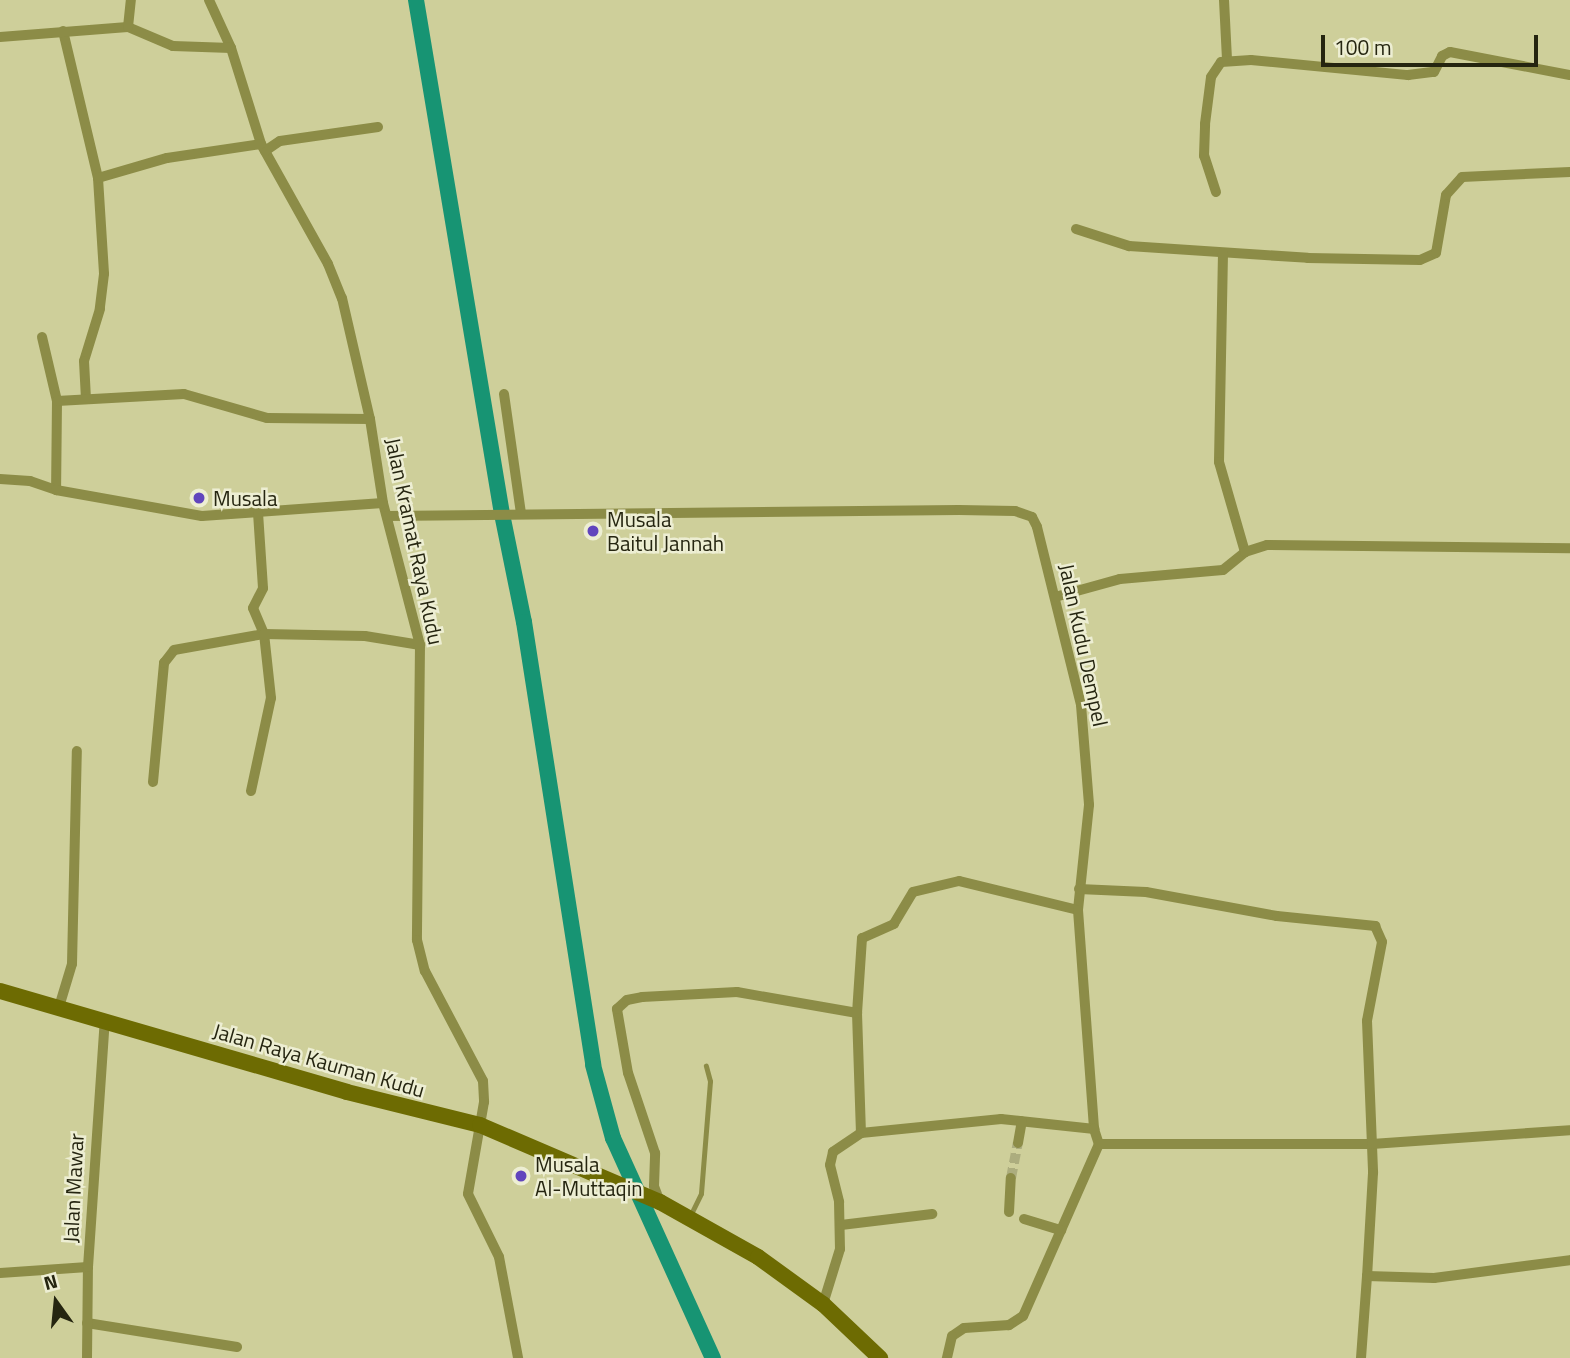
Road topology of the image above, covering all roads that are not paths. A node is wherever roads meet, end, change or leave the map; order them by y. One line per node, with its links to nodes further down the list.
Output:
1 (131, 0): 4 (street)
2 (209, 0): 7 (street, Jalan Kramat Raya Kudu)
3 (1224, 0): 8 (street)
4 (128, 27): 5 (street); 7 (street)
5 (63, 31): 6 (street); 13 (street)
6 (0, 37)
7 (231, 48): 11 (street, Jalan Kramat Raya Kudu)
8 (1227, 60): 9 (street); 14 (street)
9 (1570, 75)
10 (378, 127): 11 (street)
11 (263, 147): 13 (street); 21 (street, Jalan Kramat Raya Kudu)
12 (1570, 172): 16 (street)
13 (98, 178): 19 (street)
14 (1216, 192)
15 (1076, 229): 16 (street)
16 (1223, 254): 29 (street)
17 (43, 337): 20 (street)
18 (504, 394): 26 (street)
19 (86, 399): 20 (street); 21 (street)
20 (57, 401): 23 (street)
21 (370, 419): 24 (street, Jalan Kramat Raya Kudu)
22 (0, 479): 23 (street)
23 (57, 490): 25 (street)
24 (383, 503): 25 (street); 27 (street, Jalan Kramat Raya Kudu)
25 (258, 513): 31 (street)
26 (516, 514): 27 (street); 30 (street, Jalan Kudu Dempel)
27 (387, 516): 32 (street, Jalan Kramat Raya Kudu)
28 (1570, 548): 29 (street)
29 (1245, 552): 30 (street)
30 (1055, 597): 36 (street, Jalan Kudu Dempel)
31 (264, 634): 32 (street); 34 (street); 35 (street)
32 (420, 645): 44 (street, Jalan Kramat Raya Kudu)
33 (77, 751): 39 (street)
34 (153, 782)
35 (251, 792)
36 (1079, 889): 37 (street, Jalan Kudu Dempel); 50 (street)
37 (1078, 910): 40 (street); 45 (street, Jalan Kudu Dempel)
38 (0, 991): 39 (street, Jalan Raya Kauman Kudu)
39 (59, 1007): 41 (street, Jalan Raya Kauman Kudu)
40 (857, 1013): 47 (street); 52 (street)
41 (105, 1020): 44 (street, Jalan Raya Kauman Kudu); 60 (street, Jalan Mawar)
42 (706, 1066): 55 (lane)
43 (1022, 1121): 45 (street); 47 (street); 48 (street)
44 (480, 1125): 52 (street, Jalan Raya Kauman Kudu); 67 (street, Jalan Kramat Raya Kudu)
45 (1094, 1129): 49 (street, Jalan Kudu Dempel)
46 (1570, 1130): 50 (street)
47 (861, 1133): 57 (street)
48 (1018, 1143)
49 (1099, 1143): 50 (street); 58 (street)
50 (1372, 1144): 62 (street)
51 (1011, 1178): 53 (street)
52 (660, 1202): 55 (street)
53 (1009, 1212)
54 (932, 1214): 57 (street)
55 (687, 1218): 63 (street)
56 (1024, 1219): 58 (street)
57 (841, 1225): 63 (street)
58 (1061, 1230): 69 (street)
59 (1570, 1260): 62 (street)
60 (88, 1267): 61 (street); 64 (street, Jalan Mawar)
61 (0, 1273)
62 (1367, 1276): 70 (street)
63 (823, 1304): 68 (street)
64 (87, 1323): 65 (street); 66 (street, Jalan Mawar)
65 (237, 1347)
66 (87, 1358)
67 (518, 1358)
68 (880, 1358)
69 (947, 1358)
70 (1361, 1358)

